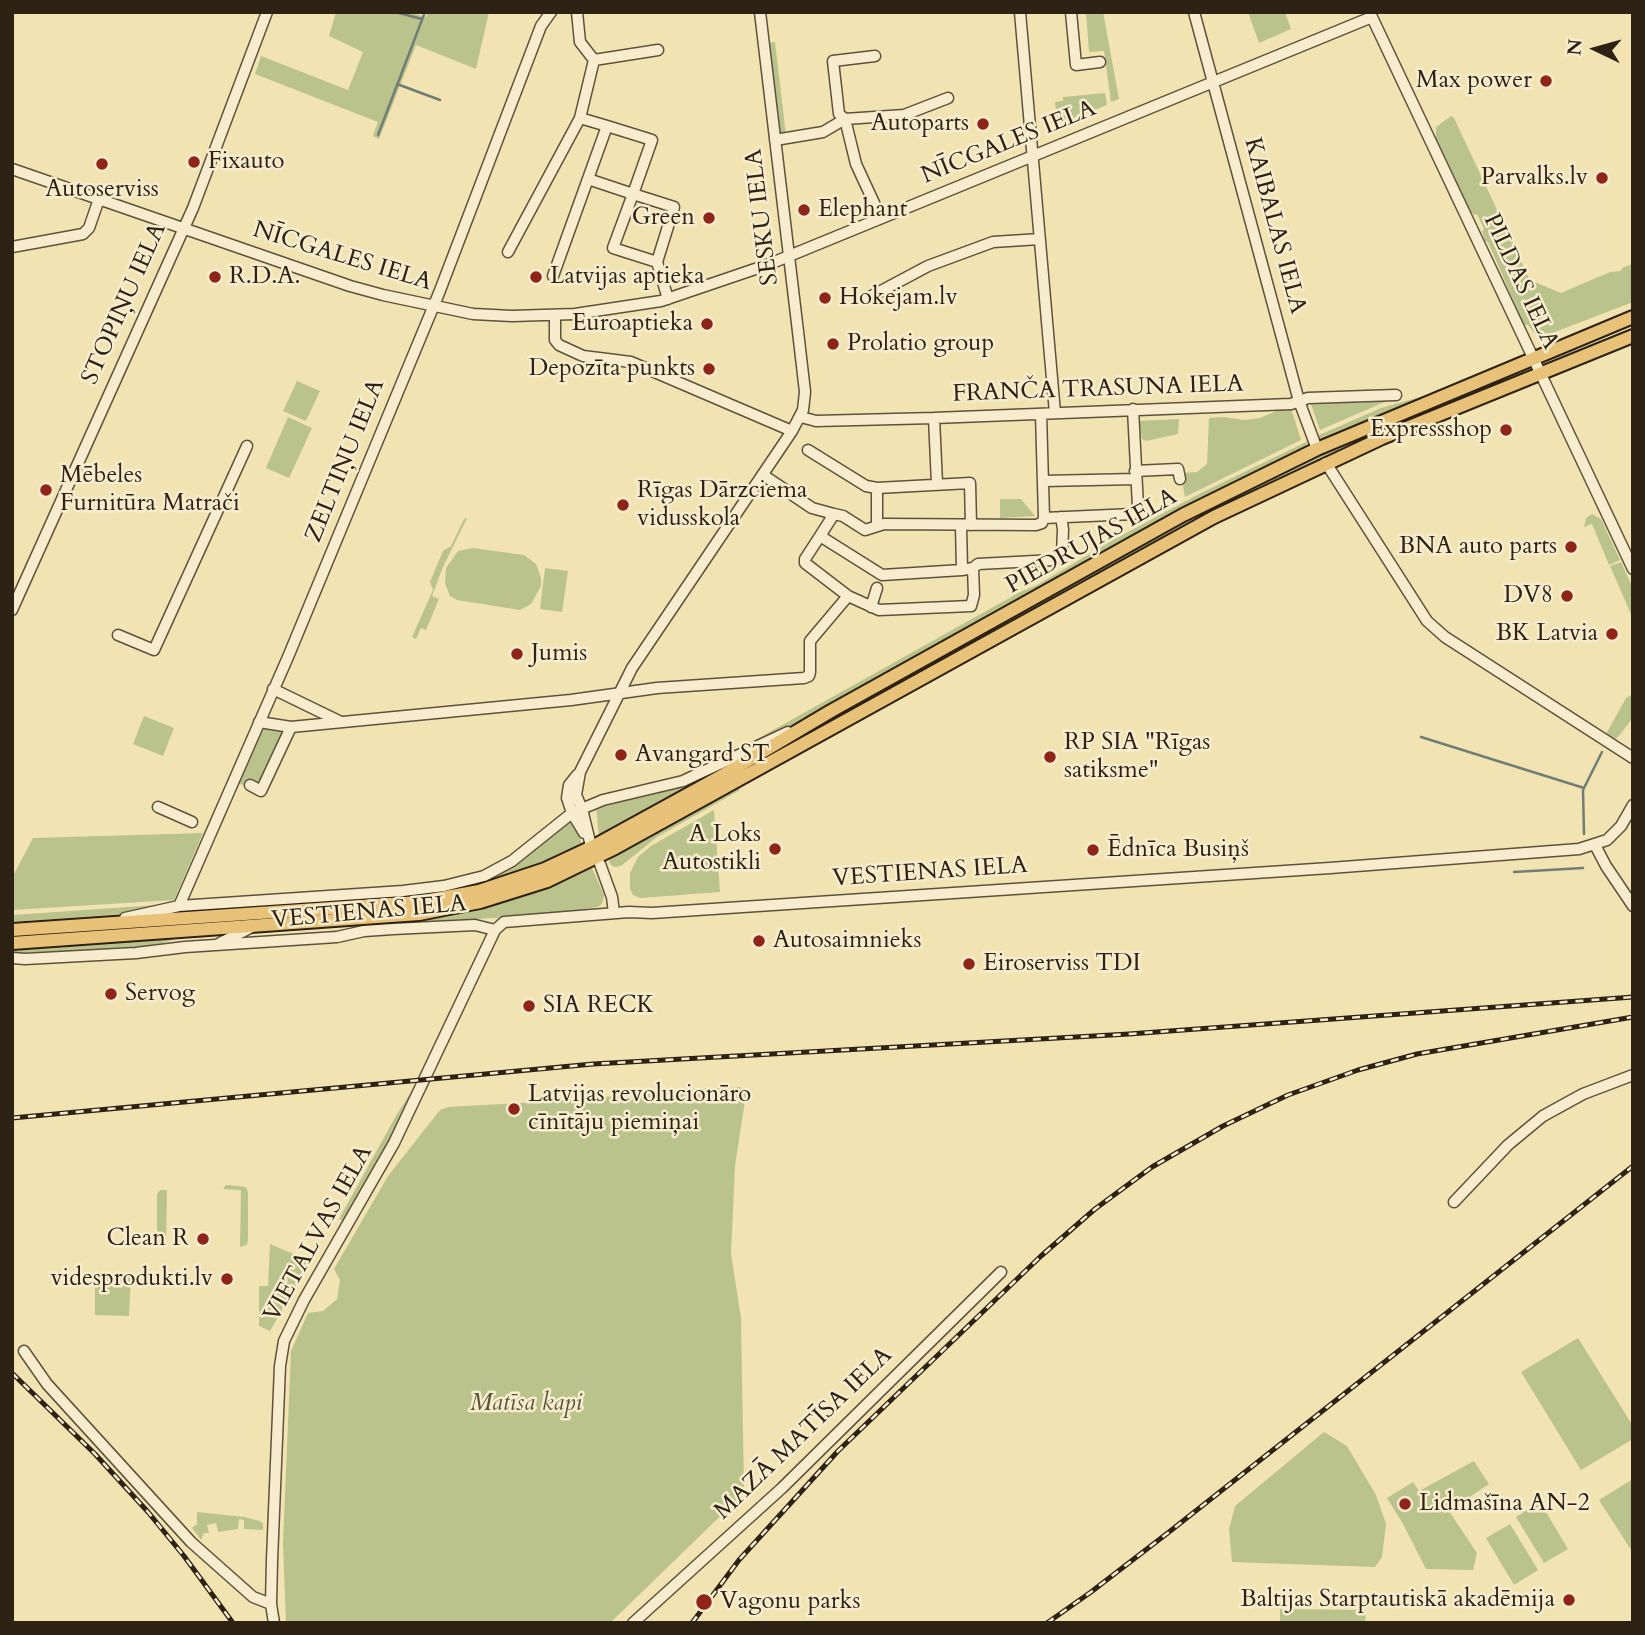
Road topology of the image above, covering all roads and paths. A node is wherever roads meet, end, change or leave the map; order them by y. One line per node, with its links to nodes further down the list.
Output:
1 (267, 12): 25 (street, STOPIŅU IELA)
2 (551, 12): 34 (street, ZELTIŅU IELA)
3 (577, 12): 11 (street)
4 (760, 12): 18 (street, SESKU IELA)
5 (1020, 12): 19 (street)
6 (1071, 12): 12 (street)
7 (1194, 12): 13 (street, KAIBALAS IELA)
8 (1371, 14): 13 (street, NĪCGALES IELA); 38 (street, PILDAS IELA)
9 (658, 50): 11 (street)
10 (875, 56): 16 (street)
11 (594, 60): 15 (street)
12 (1100, 62)
13 (1212, 82): 19 (street, NĪCGALES IELA); 41 (street, KAIBALAS IELA)
14 (948, 98): 16 (street)
15 (580, 118): 17 (street); 28 (street)
16 (845, 119): 18 (street); 24 (street)
17 (607, 126): 21 (street); 22 (street)
18 (775, 140): 29 (street, SESKU IELA)
19 (1031, 155): 24 (street, NĪCGALES IELA); 26 (street)
20 (12, 169): 23 (street, NĪCGALES IELA)
21 (588, 179): 22 (street); 31 (street)
22 (633, 194): 30 (street); 30 (street)
23 (99, 199): 25 (street, NĪCGALES IELA); 27 (street)
24 (881, 218): 29 (street, NĪCGALES IELA)
25 (182, 228): 34 (street, NĪCGALES IELA); 69 (street, STOPIŅU IELA)
26 (1040, 239): 33 (street); 43 (street)
27 (12, 247)
28 (508, 252)
29 (789, 256): 32 (street, NĪCGALES IELA); 45 (street, SESKU IELA)
30 (657, 262): 32 (street)
31 (553, 276)
32 (668, 299): 35 (street, NĪCGALES IELA)
33 (866, 299)
34 (433, 307): 35 (street, NĪCGALES IELA); 71 (street, ZELTIŅU IELA)
35 (555, 316): 47 (street)
36 (1633, 317): 38 (main road, PIEDRUJAS IELA)
37 (1633, 336): 39 (main road, PIEDRUJAS IELA)
38 (1533, 357): 39 (street, PILDAS IELA); 49 (main road, PIEDRUJAS IELA)
39 (1541, 373): 51 (main road, PIEDRUJAS IELA); 65 (street, PILDAS IELA)
40 (1396, 395): 41 (street, FRANČA TRASUNA IELA)
41 (1299, 401): 42 (street, FRANČA TRASUNA IELA); 49 (street, KAIBALAS IELA)
42 (1133, 409): 43 (street, FRANČA TRASUNA IELA); 53 (street)
43 (1055, 413): 44 (street, FRANČA TRASUNA IELA)
44 (1041, 414): 46 (street, FRANČA TRASUNA IELA); 55 (street)
45 (801, 417): 46 (street, FRANČA TRASUNA IELA); 47 (street)
46 (934, 418): 56 (street)
47 (792, 431): 52 (street)
48 (247, 446): 70 (street)
49 (1317, 449): 75 (main road, PIEDRUJAS IELA)
50 (808, 450): 57 (street)
51 (1326, 463): 77 (street); 84 (main road, PIEDRUJAS IELA)
52 (763, 475): 58 (street); 72 (street)
53 (1135, 475): 54 (street); 55 (street); 59 (street)
54 (1180, 478)
55 (1044, 481): 60 (street)
56 (937, 484): 57 (street); 62 (street)
57 (877, 488): 61 (street)
58 (834, 514): 61 (street); 63 (street)
59 (1061, 517): 60 (street); 64 (street)
60 (1044, 518): 62 (street)
61 (877, 524): 62 (street)
62 (966, 525): 64 (street)
63 (820, 536): 66 (street); 67 (street)
64 (968, 569): 66 (street); 68 (street)
65 (1633, 569)
66 (879, 582): 68 (street)
67 (848, 596): 68 (street); 72 (street)
68 (871, 607)
69 (12, 610)
70 (118, 635)
71 (273, 690): 73 (street); 74 (street, ZELTIŅU IELA)
72 (620, 694): 73 (street); 81 (street)
73 (340, 721): 76 (street)
74 (259, 722): 76 (street); 85 (street, ZELTIŅU IELA)
75 (808, 725): 81 (street); 84 (main road, PIEDRUJAS IELA)
76 (292, 727): 78 (street)
77 (1633, 758)
78 (250, 785)
79 (1633, 805): 83 (street)
80 (158, 807): 82 (street)
81 (577, 811): 85 (street)
82 (192, 822)
83 (1595, 845): 86 (street); 87 (street, VESTIENAS IELA)
84 (596, 856): 87 (street); 88 (main road, VESTIENAS IELA); 89 (main road, VESTIENAS IELA)
85 (179, 906): 88 (street)
86 (1633, 906)
87 (614, 913): 91 (street, VESTIENAS IELA)
88 (94, 926): 90 (main road, VESTIENAS IELA)
89 (256, 926): 92 (main road, VESTIENAS IELA); 93 (street, VESTIENAS IELA)
90 (12, 930)
91 (495, 930): 93 (street, VESTIENAS IELA); 99 (street, VIETALVAS IELA)
92 (12, 943)
93 (216, 945): 94 (street, VESTIENAS IELA)
94 (12, 959)
95 (1633, 1075): 96 (street)
96 (1454, 1202)
97 (1001, 1272): 101 (street, MAZĀ MATĪSA IELA)
98 (24, 1351): 99 (street)
99 (271, 1604): 100 (street, VIETALVAS IELA)
100 (274, 1623)
101 (633, 1623)

